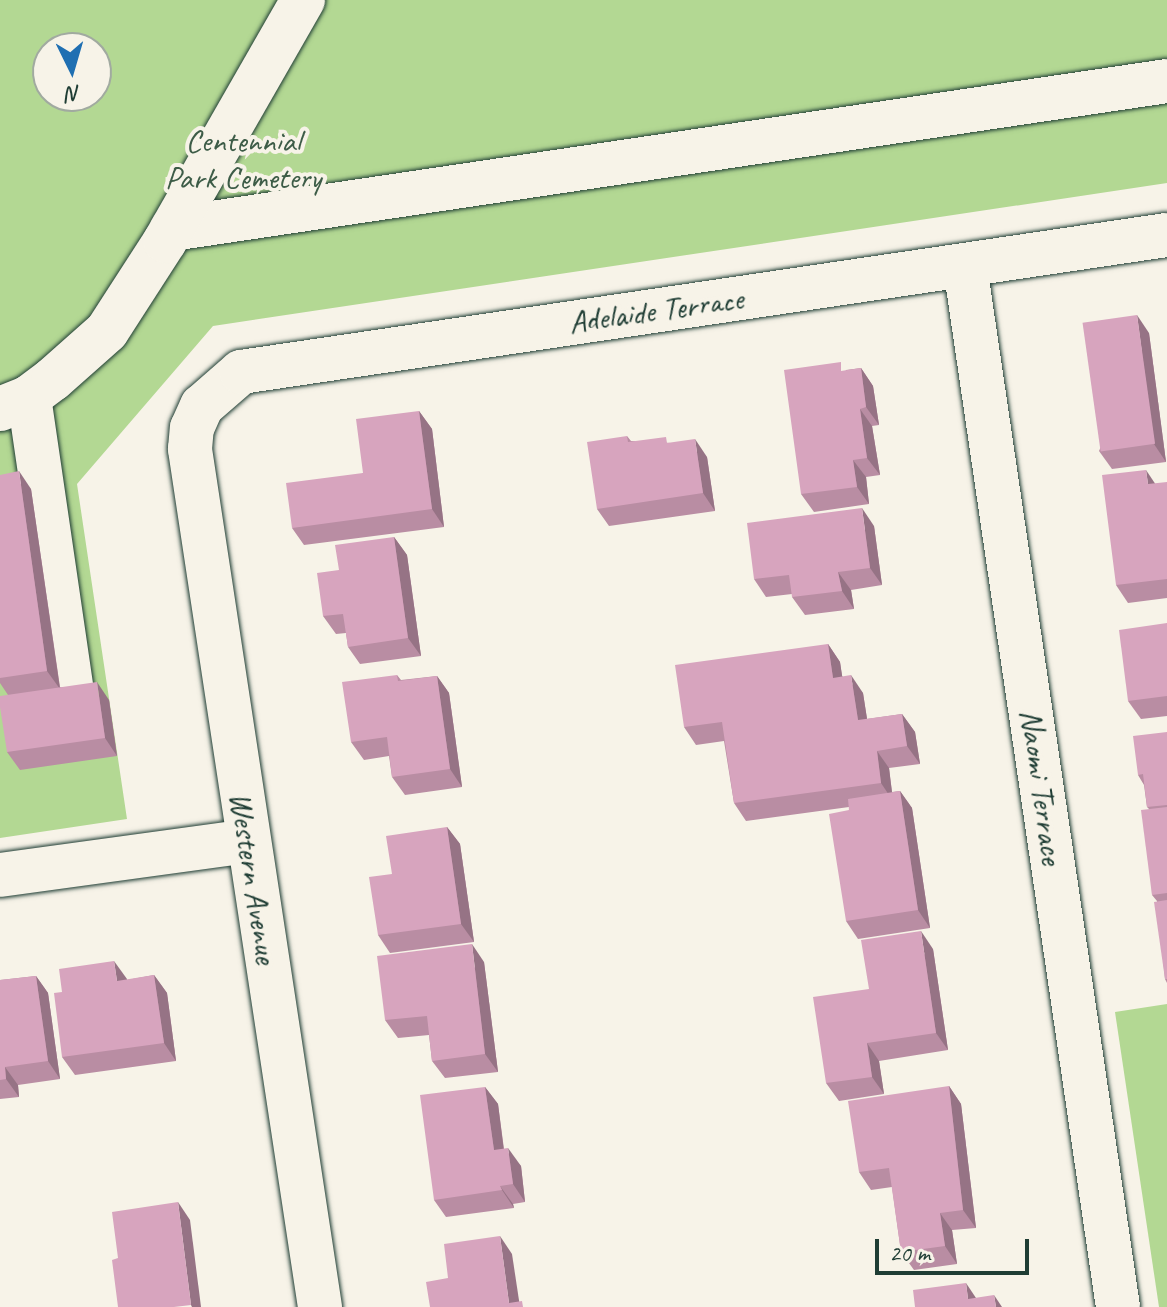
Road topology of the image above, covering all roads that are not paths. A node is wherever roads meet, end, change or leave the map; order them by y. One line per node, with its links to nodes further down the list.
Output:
1 (303, 0): 3 (street)
2 (1167, 81): 3 (street)
3 (172, 229): 6 (street)
4 (1167, 235): 5 (street, Adelaide Terrace)
5 (965, 266): 7 (street, Adelaide Terrace); 12 (street, Naomi Terrace)
6 (14, 403): 8 (street)
7 (190, 449): 9 (street, Western Avenue)
8 (72, 690)
9 (247, 841): 10 (street); 11 (street, Western Avenue)
10 (0, 875)
11 (320, 1307)
12 (1118, 1307)

